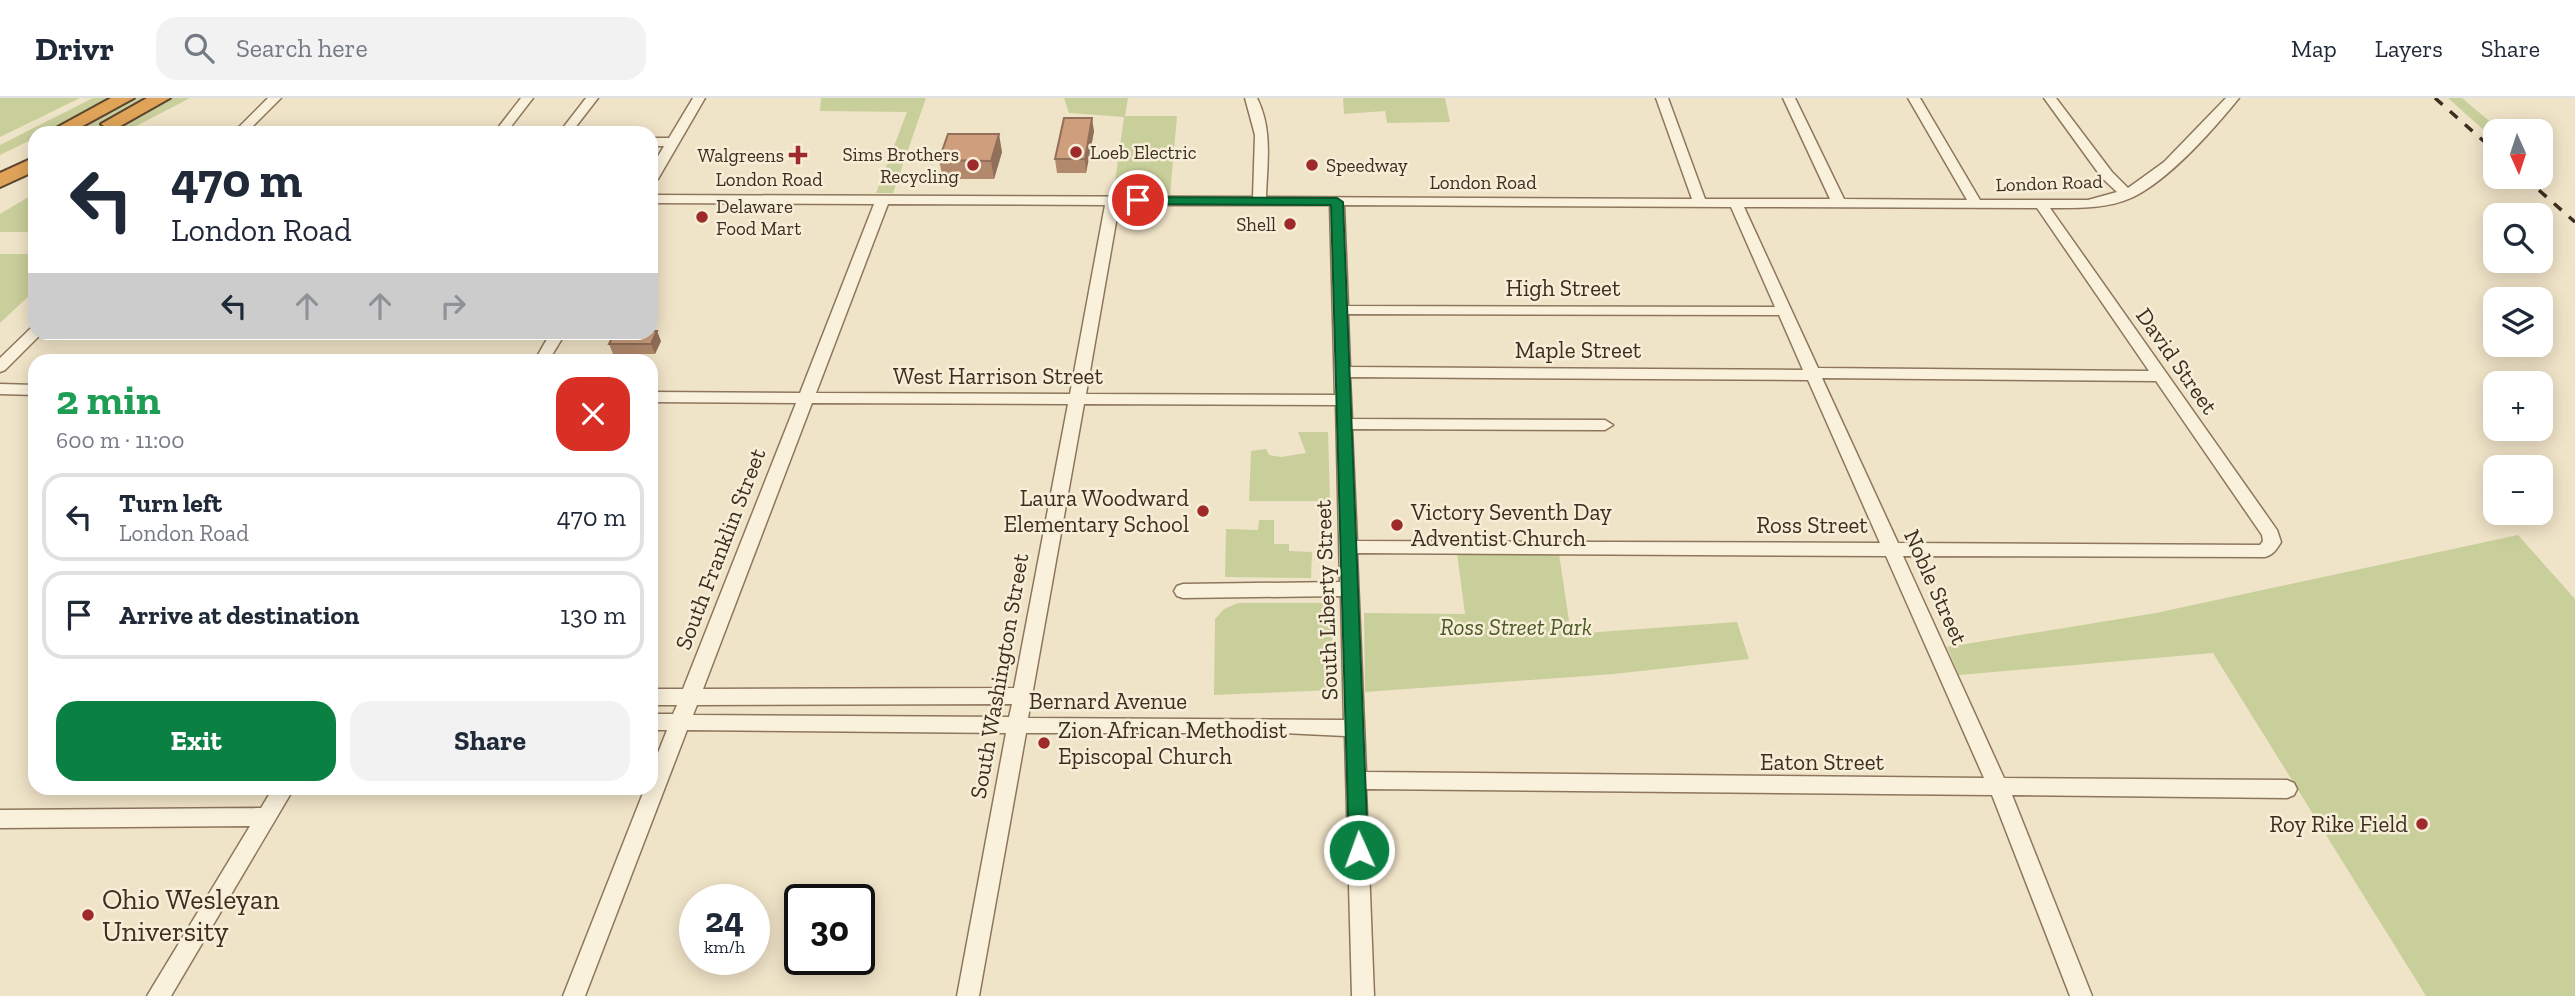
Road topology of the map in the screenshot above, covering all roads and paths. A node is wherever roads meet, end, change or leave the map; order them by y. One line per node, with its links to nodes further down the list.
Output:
1 (125, 98): 13 (highway)
2 (161, 98): 14 (highway)
3 (275, 98): 15 (street)
4 (527, 98): 16 (street)
5 (592, 98): 17 (street)
6 (699, 98): 19 (street)
7 (1251, 98): 29 (street)
8 (1662, 98): 31 (street)
9 (1789, 98): 33 (street)
10 (1914, 98): 34 (street)
11 (2050, 98): 25 (street)
12 (2233, 98): 25 (street, London Road)
13 (69, 126)
14 (107, 126)
15 (246, 126)
16 (505, 126)
17 (570, 126)
18 (658, 142): 19 (street)
19 (673, 142): 23 (street)
20 (28, 147): 21 (highway)
21 (0, 161)
22 (28, 167): 24 (highway)
23 (658, 167)
24 (0, 181)
25 (2128, 195): 35 (street, London Road)
26 (658, 199): 27 (street, London Road)
27 (883, 199): 28 (street, London Road); 46 (street, South Franklin Street)
28 (1113, 200): 29 (street, London Road); 47 (street, South Washington Street)
29 (1259, 201): 30 (street, London Road)
30 (1337, 202): 31 (street, London Road); 36 (street, South Liberty Street)
31 (1700, 202): 32 (street, London Road)
32 (1736, 203): 33 (street, London Road); 37 (street, Noble Street)
33 (1839, 203): 34 (street, London Road)
34 (1976, 204): 35 (street, London Road)
35 (2041, 204): 42 (street, David Street)
36 (1342, 310): 37 (street, High Street); 40 (street, South Liberty Street)
37 (1784, 312): 41 (street, Noble Street)
38 (28, 339): 39 (street)
39 (0, 367)
40 (1344, 372): 41 (street, Maple Street); 48 (street, South Liberty Street)
41 (1812, 374): 42 (street, Maple Street); 53 (street, Noble Street)
42 (2160, 376): 51 (street, David Street)
43 (0, 390): 44 (street)
44 (28, 390)
45 (658, 397): 46 (street, West Harrison Street)
46 (805, 397): 47 (street, West Harrison Street); 56 (street, South Franklin Street)
47 (1075, 399): 48 (street, West Harrison Street); 57 (street, South Washington Street)
48 (1345, 400): 49 (street, South Liberty Street)
49 (1346, 424): 50 (street); 52 (street, South Liberty Street)
50 (1605, 425)
51 (2271, 545): 53 (street, Ross Street)
52 (1349, 547): 53 (street, Ross Street); 54 (street, South Liberty Street)
53 (1893, 551): 65 (street, Noble Street)
54 (1351, 590): 55 (street); 62 (street, South Liberty Street)
55 (1183, 591)
56 (690, 696): 57 (street, Bernard Avenue); 58 (street, Bernard Avenue); 60 (street, South Franklin Street)
57 (1021, 696): 61 (street, South Washington Street)
58 (658, 697)
59 (658, 722): 60 (street, Bernard Avenue)
60 (679, 723): 61 (street, Bernard Avenue); 63 (street, South Franklin Street)
61 (1016, 726): 62 (street, Bernard Avenue); 73 (street, South Washington Street)
62 (1355, 728): 64 (street, South Liberty Street)
63 (658, 778)
64 (1357, 780): 65 (street, Eaton Street); 74 (street, South Liberty Street)
65 (1998, 787): 66 (street, Eaton Street); 75 (street, Noble Street)
66 (2287, 789)
67 (280, 795): 69 (street)
68 (651, 795): 72 (street, South Franklin Street)
69 (266, 817): 70 (street); 71 (street)
70 (0, 819)
71 (158, 996)
72 (574, 996)
73 (968, 996)
74 (1363, 996)
75 (2081, 996)

